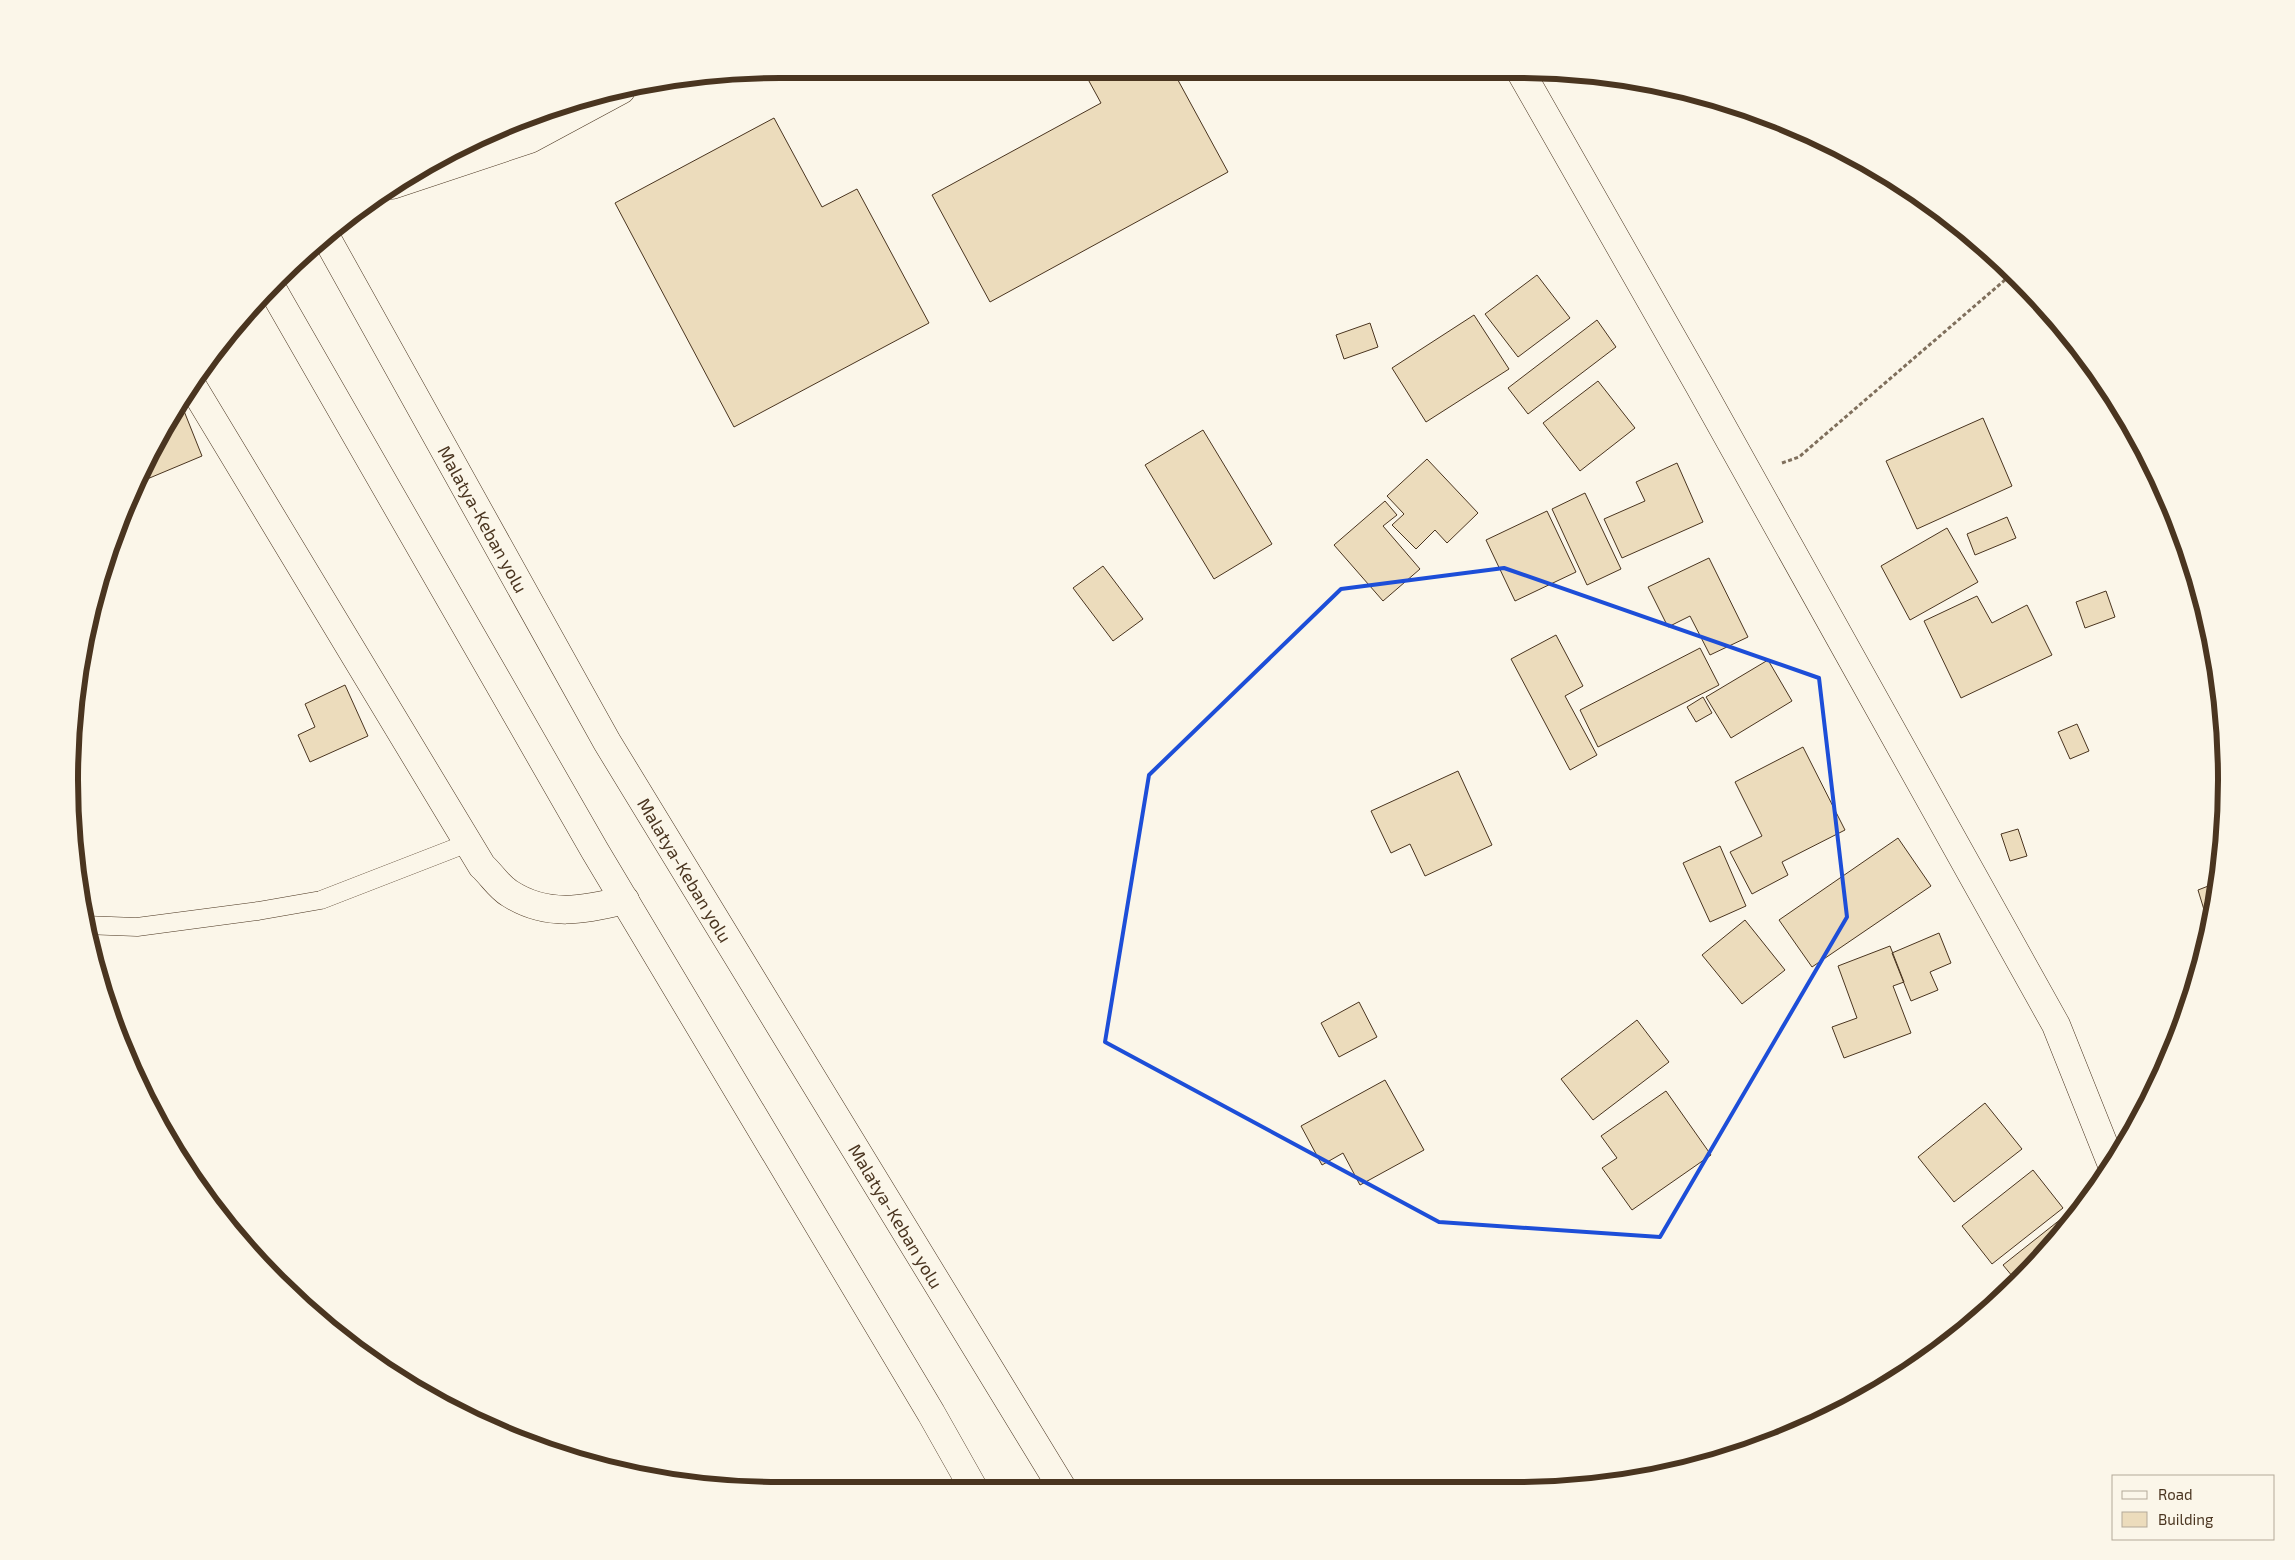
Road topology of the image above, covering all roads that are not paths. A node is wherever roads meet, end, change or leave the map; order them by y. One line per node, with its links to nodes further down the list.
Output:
1 (1524, 78): 10 (main road)
2 (602, 100): 3 (main road)
3 (427, 173)
4 (330, 245): 12 (main road, Malatya-Keban yolu)
5 (275, 292): 8 (main road)
6 (195, 392): 7 (main road)
7 (468, 843): 8 (main road); 9 (lane)
8 (625, 900): 11 (main road)
9 (93, 925)
10 (2108, 1155)
11 (970, 1482)
12 (1059, 1482)

